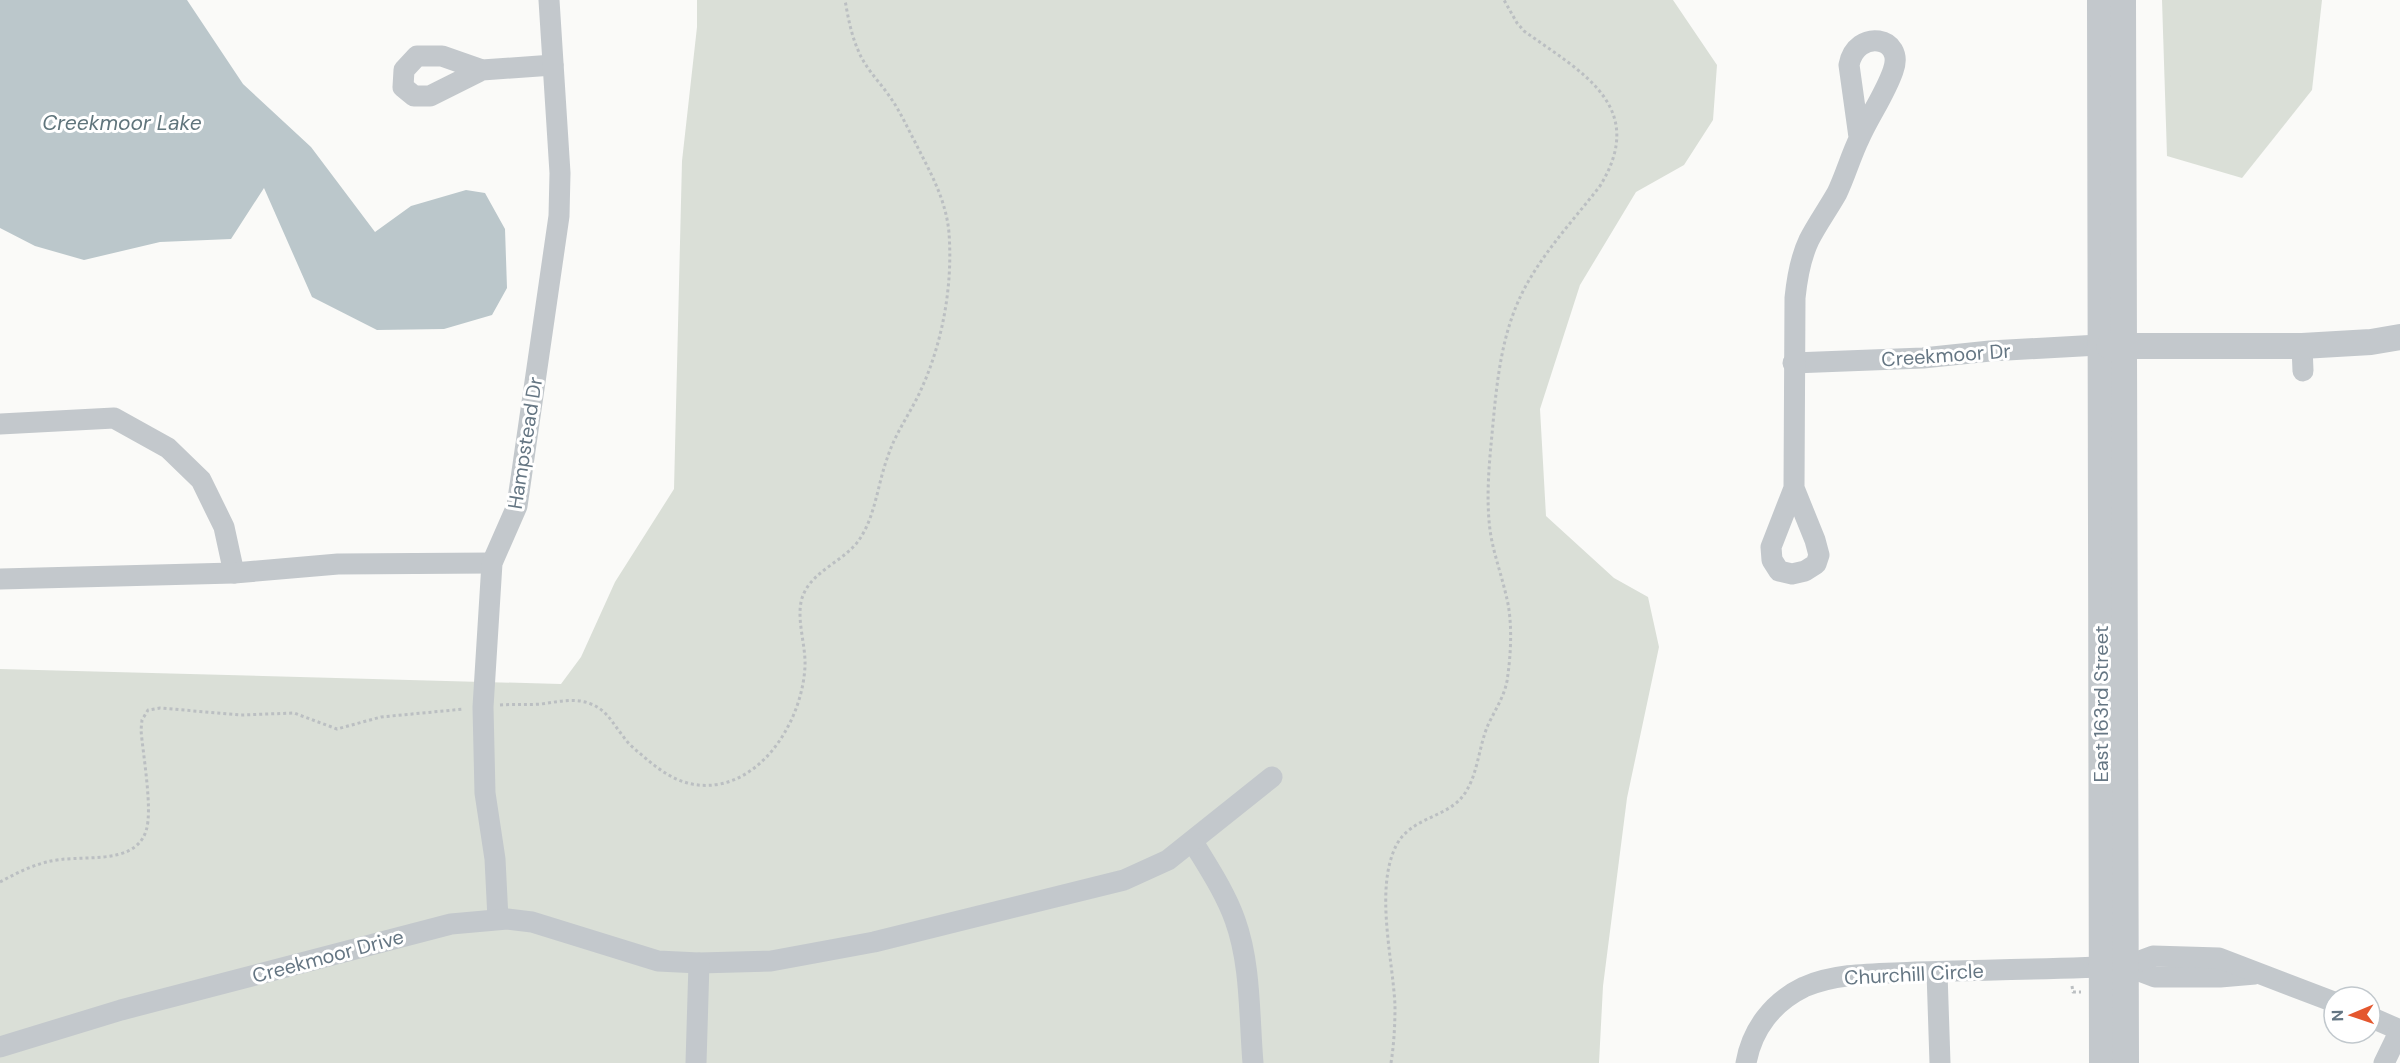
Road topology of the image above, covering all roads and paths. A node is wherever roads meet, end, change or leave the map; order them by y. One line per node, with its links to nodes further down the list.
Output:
1 (549, 0): 6 (street, Hampstead Dr)
2 (845, 0): 12 (path)
3 (1504, 0): 30 (path)
4 (2100, 0): 10 (street)
5 (2123, 0): 10 (street)
6 (553, 65): 7 (street); 15 (street, Hampstead Dr)
7 (482, 70)
8 (1859, 137): 11 (street)
9 (2400, 337): 10 (street)
10 (2111, 346): 11 (street, Creekmoor Dr); 22 (street, East 163rd Street)
11 (1794, 363): 14 (street)
12 (918, 397)
13 (0, 424): 16 (street)
14 (1794, 488)
15 (492, 563): 16 (street); 20 (street, Hampstead Dr)
16 (234, 573): 17 (street)
17 (0, 579)
18 (1272, 777): 19 (street, Creekmoor Drive)
19 (1193, 842): 21 (street, Creekmoor Drive); 29 (street)
20 (498, 919): 21 (street, Creekmoor Drive); 27 (street, Creekmoor Drive)
21 (699, 963): 28 (street)
22 (2114, 967): 23 (street, Churchill Circle); 24 (street); 33 (street, East 163rd Street); 34 (street, East 163rd Street)
23 (1937, 972): 31 (street, Churchill Circle); 32 (street)
24 (2322, 997)
25 (2382, 1022): 26 (street)
26 (2400, 1030): 35 (street)
27 (0, 1047)
28 (696, 1063)
29 (1253, 1063)
30 (1391, 1063)
31 (1746, 1063)
32 (1940, 1063)
33 (2102, 1063)
34 (2126, 1063)
35 (2384, 1063)

